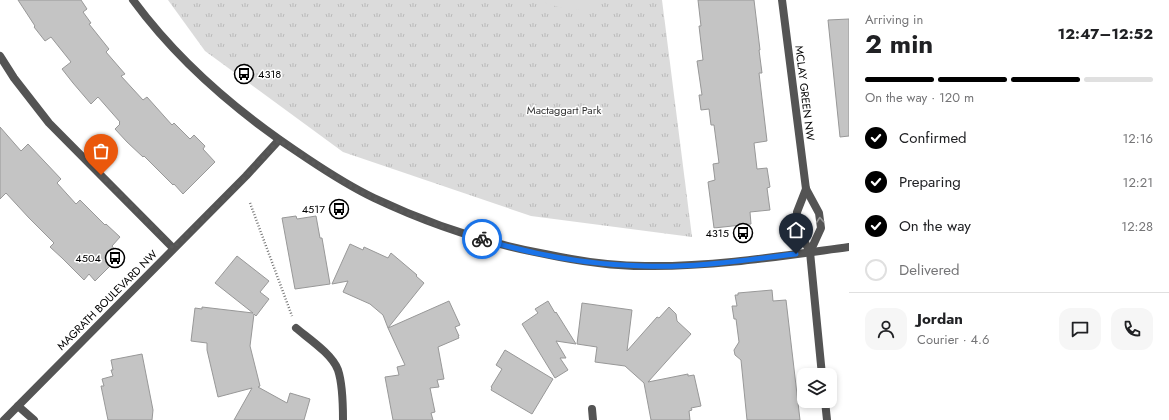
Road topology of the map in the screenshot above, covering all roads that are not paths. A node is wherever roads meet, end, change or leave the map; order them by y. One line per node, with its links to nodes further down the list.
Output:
1 (133, 0): 4 (street)
2 (782, 0): 5 (street, MCLAY GREEN NW)
3 (0, 56): 7 (street)
4 (279, 140): 7 (street, MAGRATH BOULEVARD NW); 8 (street)
5 (806, 189): 8 (street, MCLAY GREEN NW); 8 (street, MCLAY GREEN NW, one-way to 5)
6 (849, 247): 8 (street)
7 (173, 248): 11 (street, MAGRATH BOULEVARD NW)
8 (810, 252): 10 (street)
9 (296, 328): 16 (street)
10 (821, 368)
11 (18, 406): 14 (street, MAGRATH BOULEVARD NW); 15 (street)
12 (825, 408): 18 (street)
13 (592, 409): 17 (street)
14 (4, 420)
15 (34, 420)
16 (343, 420)
17 (593, 420)
18 (826, 420)

